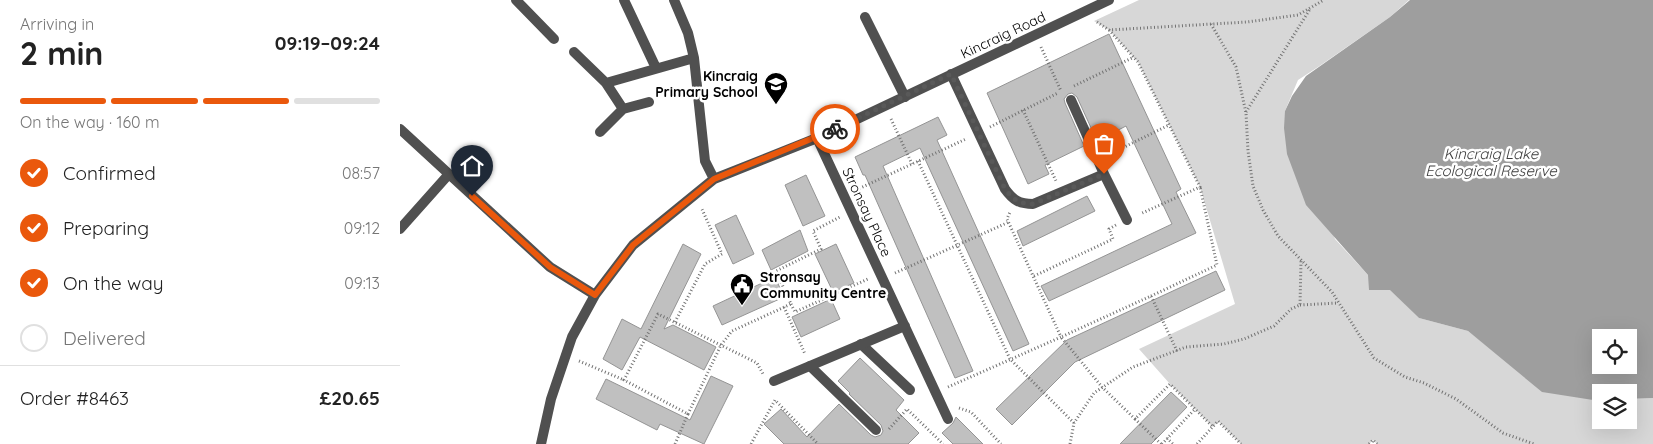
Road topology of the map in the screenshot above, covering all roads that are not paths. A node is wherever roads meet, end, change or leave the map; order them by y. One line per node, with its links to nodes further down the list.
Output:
1 (516, 0): 6 (street)
2 (624, 0): 9 (street)
3 (674, 0): 8 (street)
4 (1109, 0): 10 (street, Kincraig Road)
5 (865, 17): 12 (street)
6 (554, 39)
7 (574, 52): 11 (street)
8 (694, 58): 9 (street); 21 (street)
9 (656, 68): 11 (street)
10 (951, 74): 12 (street, Kincraig Road); 20 (street)
11 (606, 83): 15 (street)
12 (904, 97): 18 (street, Kincraig Road)
13 (1071, 100): 20 (street)
14 (649, 102): 15 (street)
15 (623, 109): 17 (street)
16 (400, 130): 19 (street)
17 (600, 132)
18 (817, 138): 21 (street, Kincraig Road); 25 (street, Stronsay Place)
19 (448, 174): 23 (street); 24 (street)
20 (1104, 174): 22 (street)
21 (714, 179): 24 (street, Kincraig Road)
22 (1127, 220)
23 (400, 229)
24 (595, 295): 32 (street, Kincraig Road)
25 (905, 326): 26 (street); 30 (street, Stronsay Place)
26 (861, 344): 27 (street); 29 (street)
27 (810, 366): 28 (street); 31 (street)
28 (769, 379)
29 (910, 390)
30 (948, 419)
31 (876, 430)
32 (541, 444)

